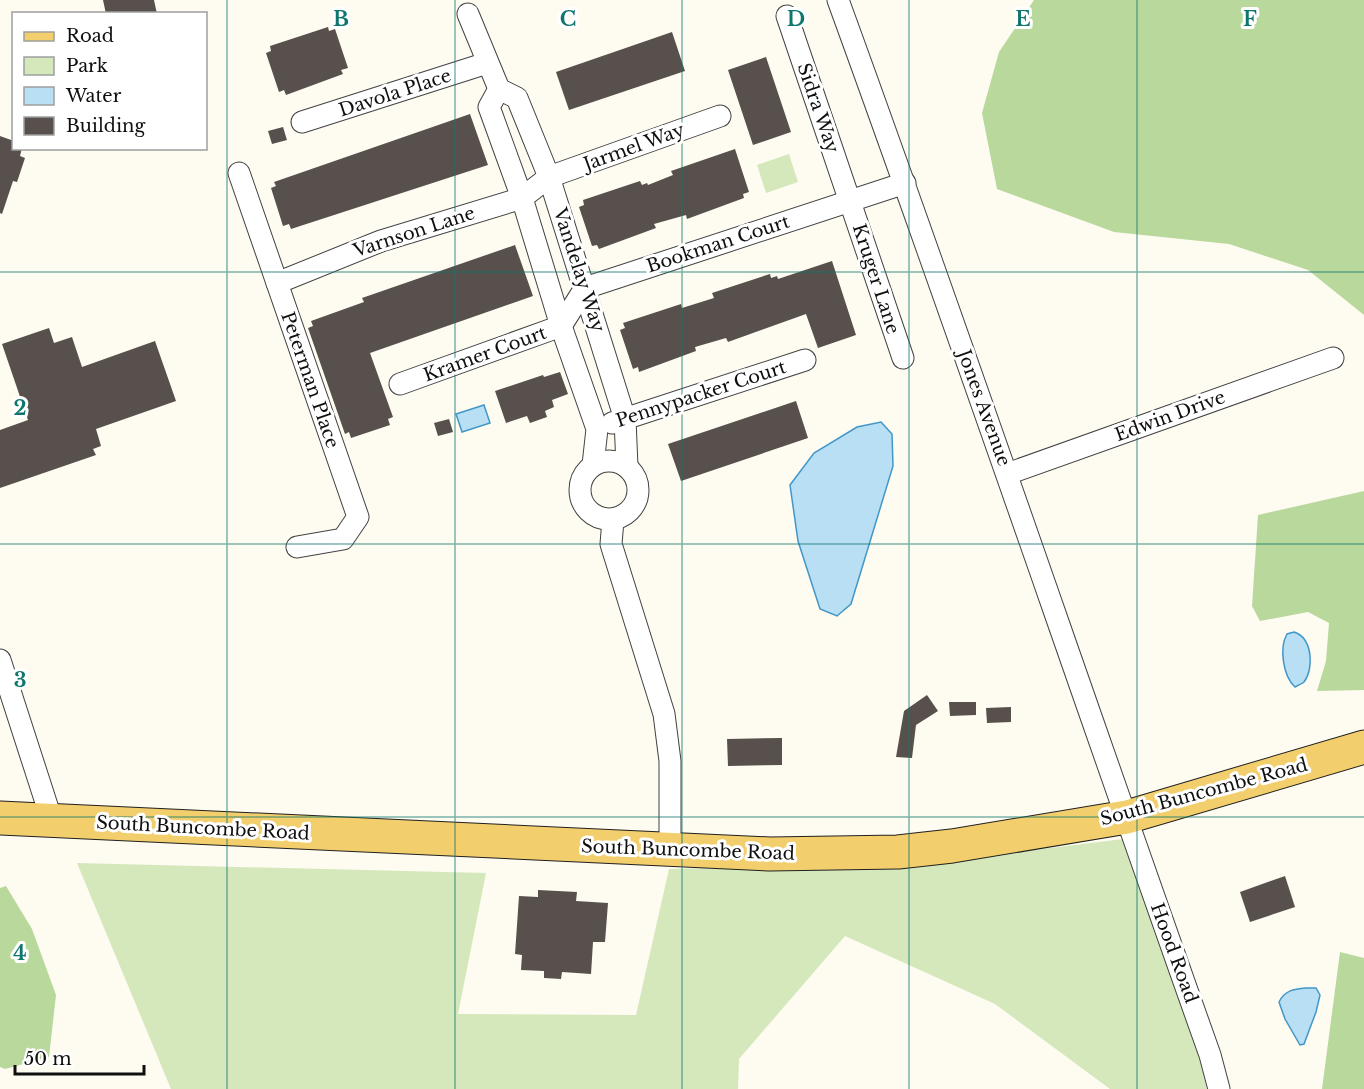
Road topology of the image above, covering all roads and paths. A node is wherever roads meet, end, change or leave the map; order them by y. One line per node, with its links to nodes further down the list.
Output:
1 (838, 0): 10 (street, Jones Avenue)
2 (468, 14): 4 (street, Vandelay Way)
3 (787, 16): 12 (street, Sidra Way)
4 (487, 63): 5 (street, Vandelay Way); 7 (street, Davola Place)
5 (499, 89): 9 (street, Vandelay Way); 11 (street, Vandelay Way)
6 (720, 116): 9 (street, Jarmel Way)
7 (302, 122)
8 (239, 173): 13 (street, Peterman Place)
9 (549, 177): 11 (street, Varnson Lane); 14 (street, Vandelay Way)
10 (905, 183): 12 (street, Bookman Court); 24 (street, Jones Avenue)
11 (522, 198): 13 (street, Varnson Lane); 15 (street, Vandelay Way)
12 (850, 199): 14 (street, Bookman Court); 16 (street, Kruger Lane)
13 (277, 283): 26 (street, Peterman Place)
14 (585, 288): 15 (street, Kramer Court); 20 (street, Vandelay Way)
15 (561, 326): 19 (street, Kramer Court); 21 (street, Vandelay Way)
16 (903, 358)
17 (1333, 358): 24 (street, Edwin Drive)
18 (806, 360): 20 (street, Pennypacker Court)
19 (400, 384)
20 (625, 419): 21 (street, Pennypacker Court); 23 (street, Vandelay Way)
21 (597, 429): 22 (street, Vandelay Way)
22 (593, 465): 23 (street); 25 (street)
23 (627, 467): 25 (street)
24 (1007, 474): 29 (street, Jones Avenue)
25 (613, 520): 32 (street)
26 (297, 547)
27 (0, 660): 31 (street)
28 (1362, 748): 29 (main road, South Buncombe Road)
29 (1127, 817): 32 (main road, South Buncombe Road); 33 (street, Hood Road)
30 (0, 818): 31 (main road, South Buncombe Road)
31 (52, 821): 32 (main road, South Buncombe Road)
32 (670, 850)
33 (1219, 1089)

